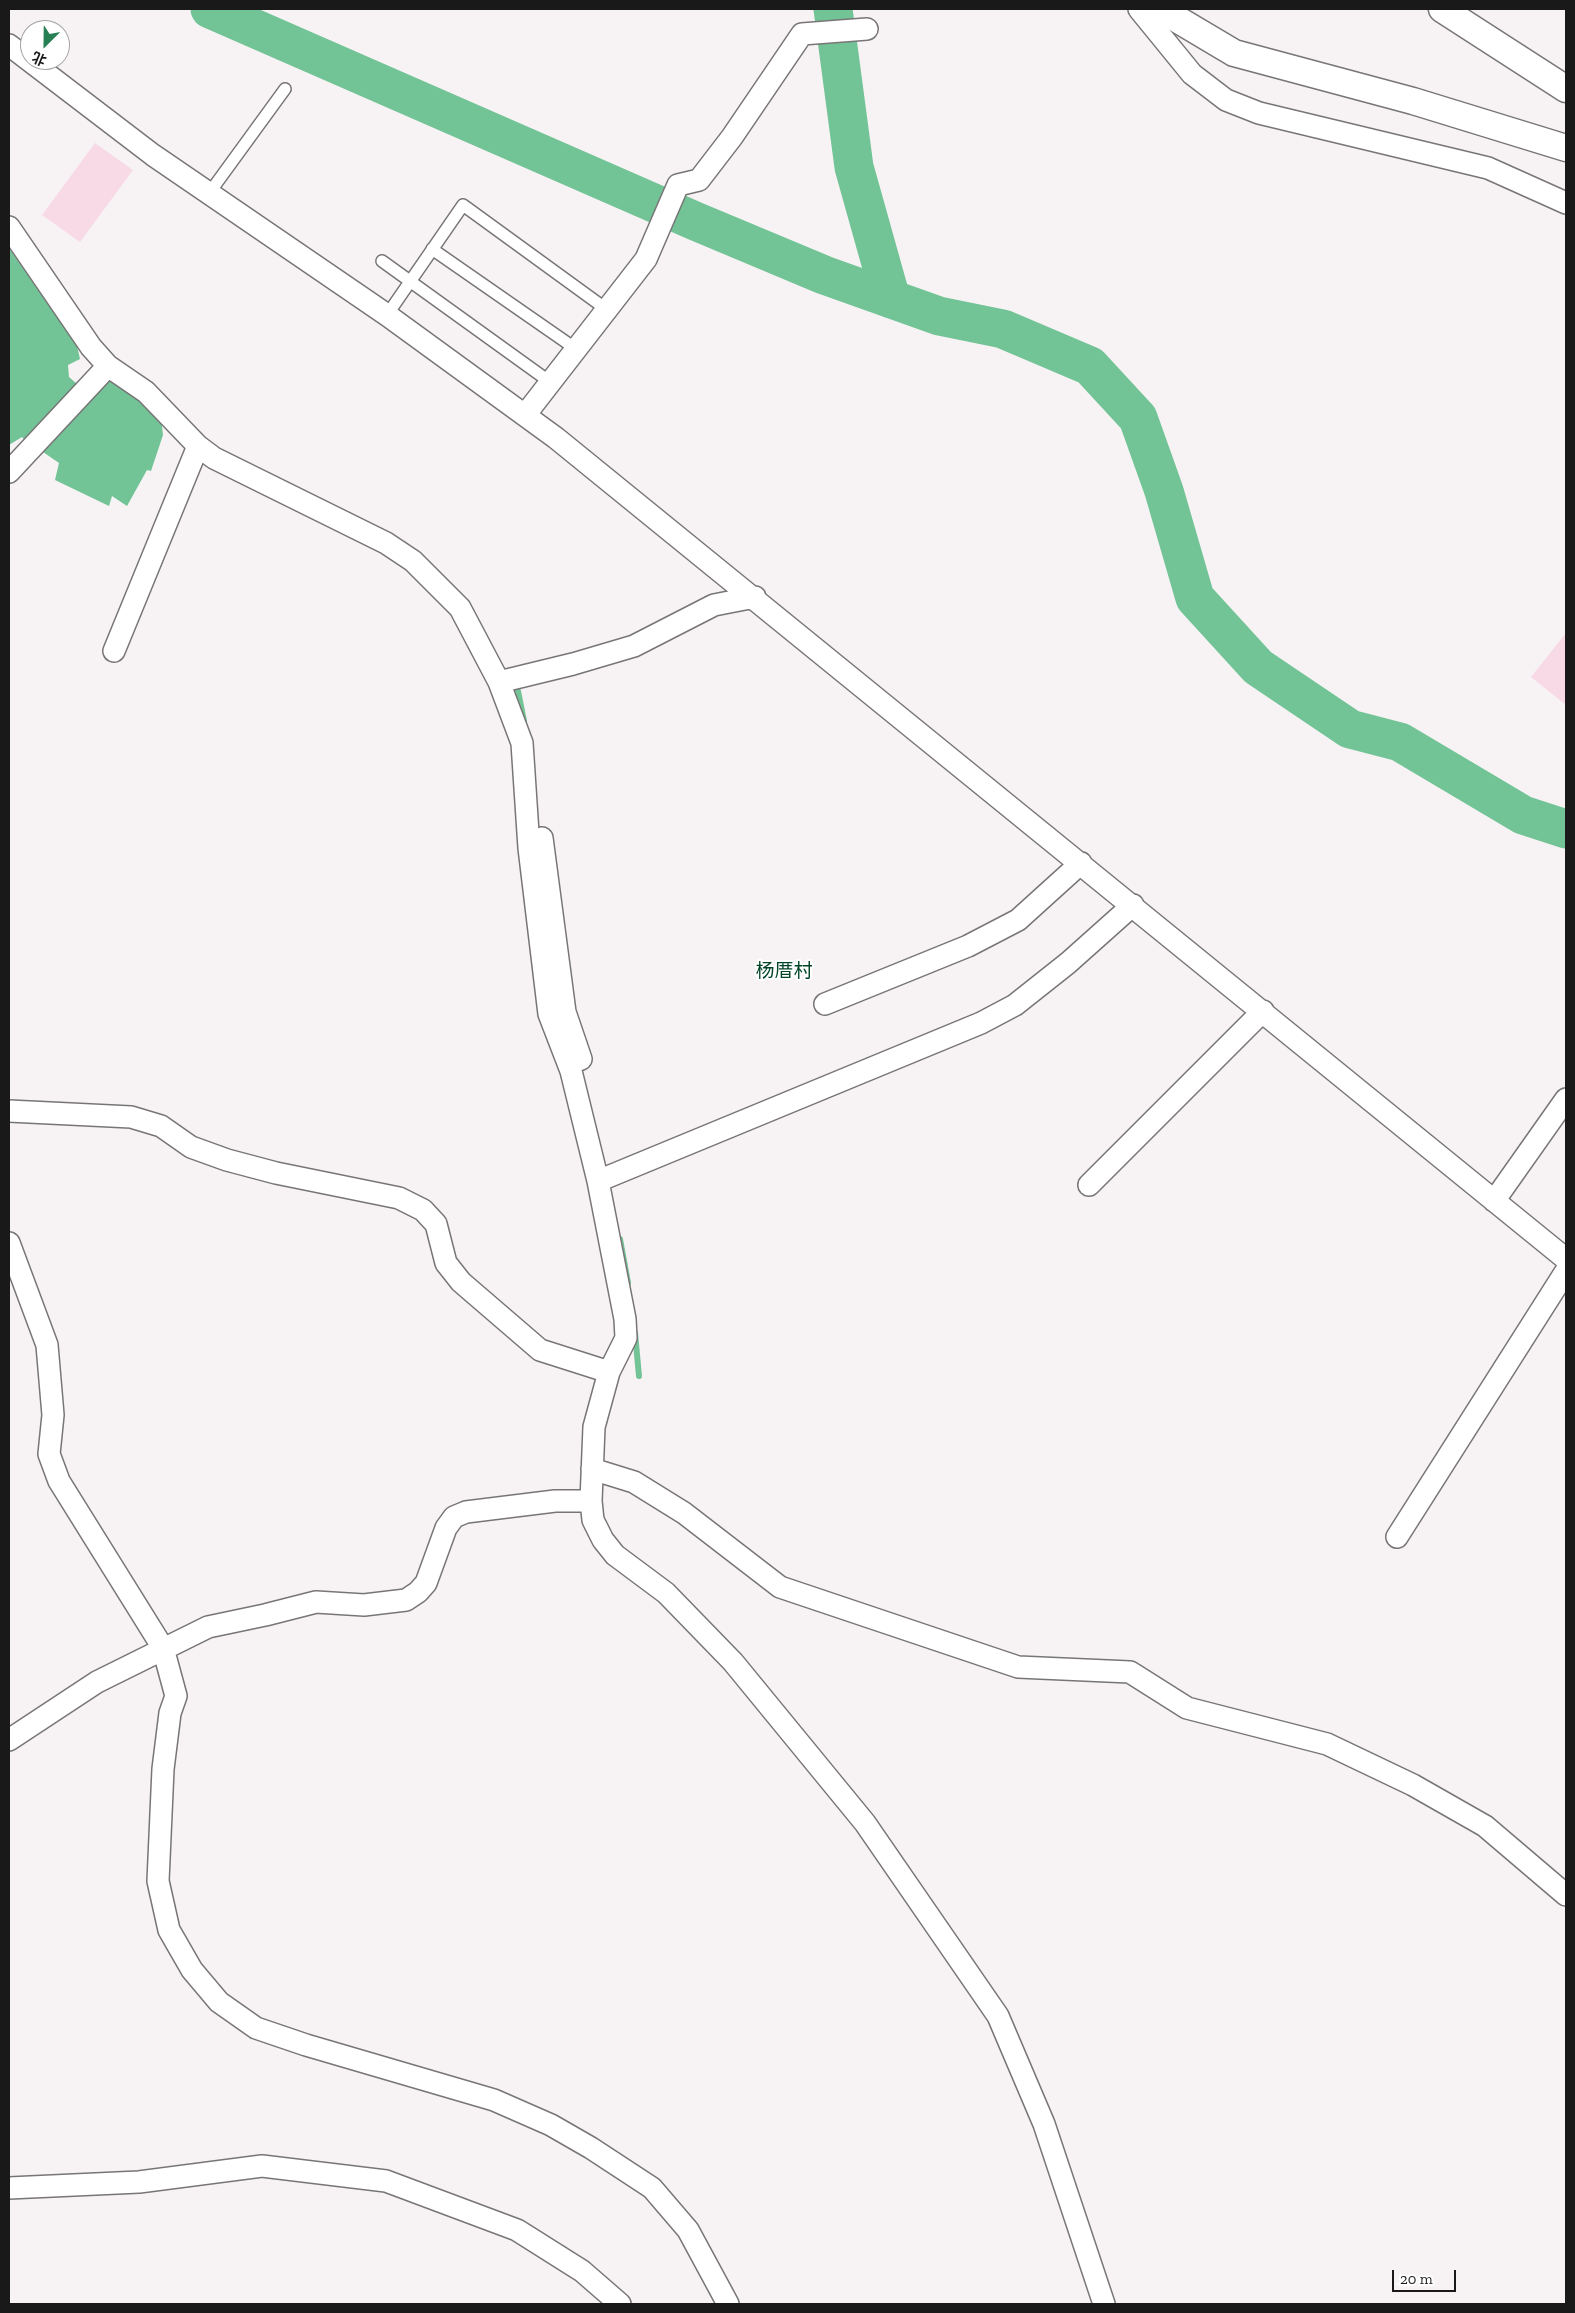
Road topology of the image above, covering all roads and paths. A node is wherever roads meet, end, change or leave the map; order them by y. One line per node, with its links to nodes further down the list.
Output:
1 (1139, 9): 10 (street)
2 (1160, 9): 8 (street)
3 (1442, 9): 7 (street)
4 (867, 29): 15 (street)
5 (9, 45): 9 (street)
6 (285, 89): 9 (lane)
7 (1566, 89)
8 (1566, 148)
9 (210, 192): 16 (street)
10 (1566, 203)
11 (9, 227): 18 (street)
12 (432, 249): 14 (lane); 15 (lane); 17 (lane)
13 (382, 261): 14 (lane)
14 (410, 281): 16 (lane); 19 (lane)
15 (606, 310): 17 (street)
16 (387, 315): 20 (street)
17 (576, 349): 19 (street)
18 (104, 370): 21 (street); 22 (street)
19 (550, 382): 20 (street)
20 (525, 415): 23 (street)
21 (198, 446): 24 (street); 25 (street)
22 (16, 465)
23 (755, 597): 25 (street); 26 (street)
24 (114, 651)
25 (499, 682): 32 (street)
26 (1081, 863): 27 (street); 28 (street)
27 (1133, 905): 29 (street); 32 (street)
28 (826, 1004)
29 (1263, 1011): 33 (street); 34 (street)
30 (1566, 1098): 34 (street)
31 (9, 1111): 38 (street)
32 (598, 1181): 38 (street)
33 (1089, 1185)
34 (1494, 1201): 36 (street)
35 (9, 1243): 42 (street)
36 (1566, 1259)
37 (1566, 1271): 41 (street)
38 (609, 1372): 39 (street)
39 (592, 1469): 40 (street); 44 (street)
40 (591, 1501): 42 (street); 48 (street)
41 (1397, 1538)
42 (163, 1648): 43 (street); 47 (street)
43 (9, 1740)
44 (1566, 1895)
45 (9, 2188): 46 (street)
46 (620, 2304)
47 (728, 2304)
48 (1104, 2304)

